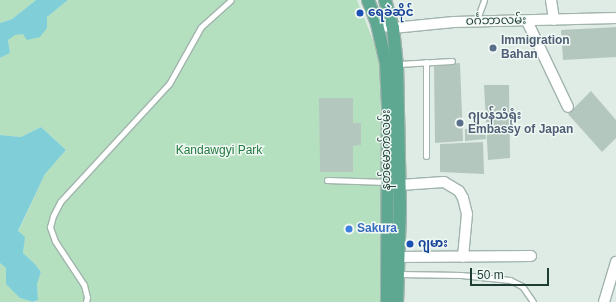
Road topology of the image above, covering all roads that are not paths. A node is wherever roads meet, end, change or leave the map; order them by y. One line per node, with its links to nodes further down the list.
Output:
1 (231, 0): 26 (lane)
2 (368, 0): 10 (main road, နတ်မောက်လမ်း)
3 (385, 0): 11 (main road, နတ်မောက်လမ်း)
4 (484, 0): 9 (lane)
5 (551, 0): 7 (street)
6 (616, 18): 7 (street, ဝင်္ဂဘာလမ်း)
7 (554, 20): 8 (street, ဝင်္ဂဘာလမ်း)
8 (527, 21): 9 (street, ဝင်္ဂဘာလမ်း); 15 (street)
9 (476, 22): 11 (street, ဝင်္ဂဘာလမ်း)
10 (377, 24): 11 (street, ဝင်္ဂဘာလမ်း); 17 (main road, နတ်မောက်လမ်း)
11 (392, 28): 14 (main road, နတ်မောက်လမ်း)
12 (452, 61): 13 (lane)
13 (426, 62): 14 (lane); 16 (lane)
14 (397, 64): 17 (main road, နတ်မောက်လမ်း)
15 (568, 107)
16 (426, 156)
17 (393, 157): 19 (main road, နတ်မောက်လမ်း); 20 (main road, နတ်မောက်လမ်း)
18 (327, 180): 19 (lane)
19 (387, 182): 25 (main road, နတ်မောက်လမ်း)
20 (400, 185): 22 (main road, နတ်မောက်လမ်း); 23 (street)
21 (531, 256): 23 (street)
22 (399, 257): 23 (street); 25 (main road, နတ်မောက်လမ်း)
23 (463, 257)
24 (616, 262): 30 (street)
25 (393, 274): 27 (main road, နတ်မောက်လမ်း); 28 (main road, နတ်မောက်လမ်း); 29 (lane)
26 (86, 302)
27 (387, 302)
28 (397, 302)
29 (533, 302)
30 (604, 302)

